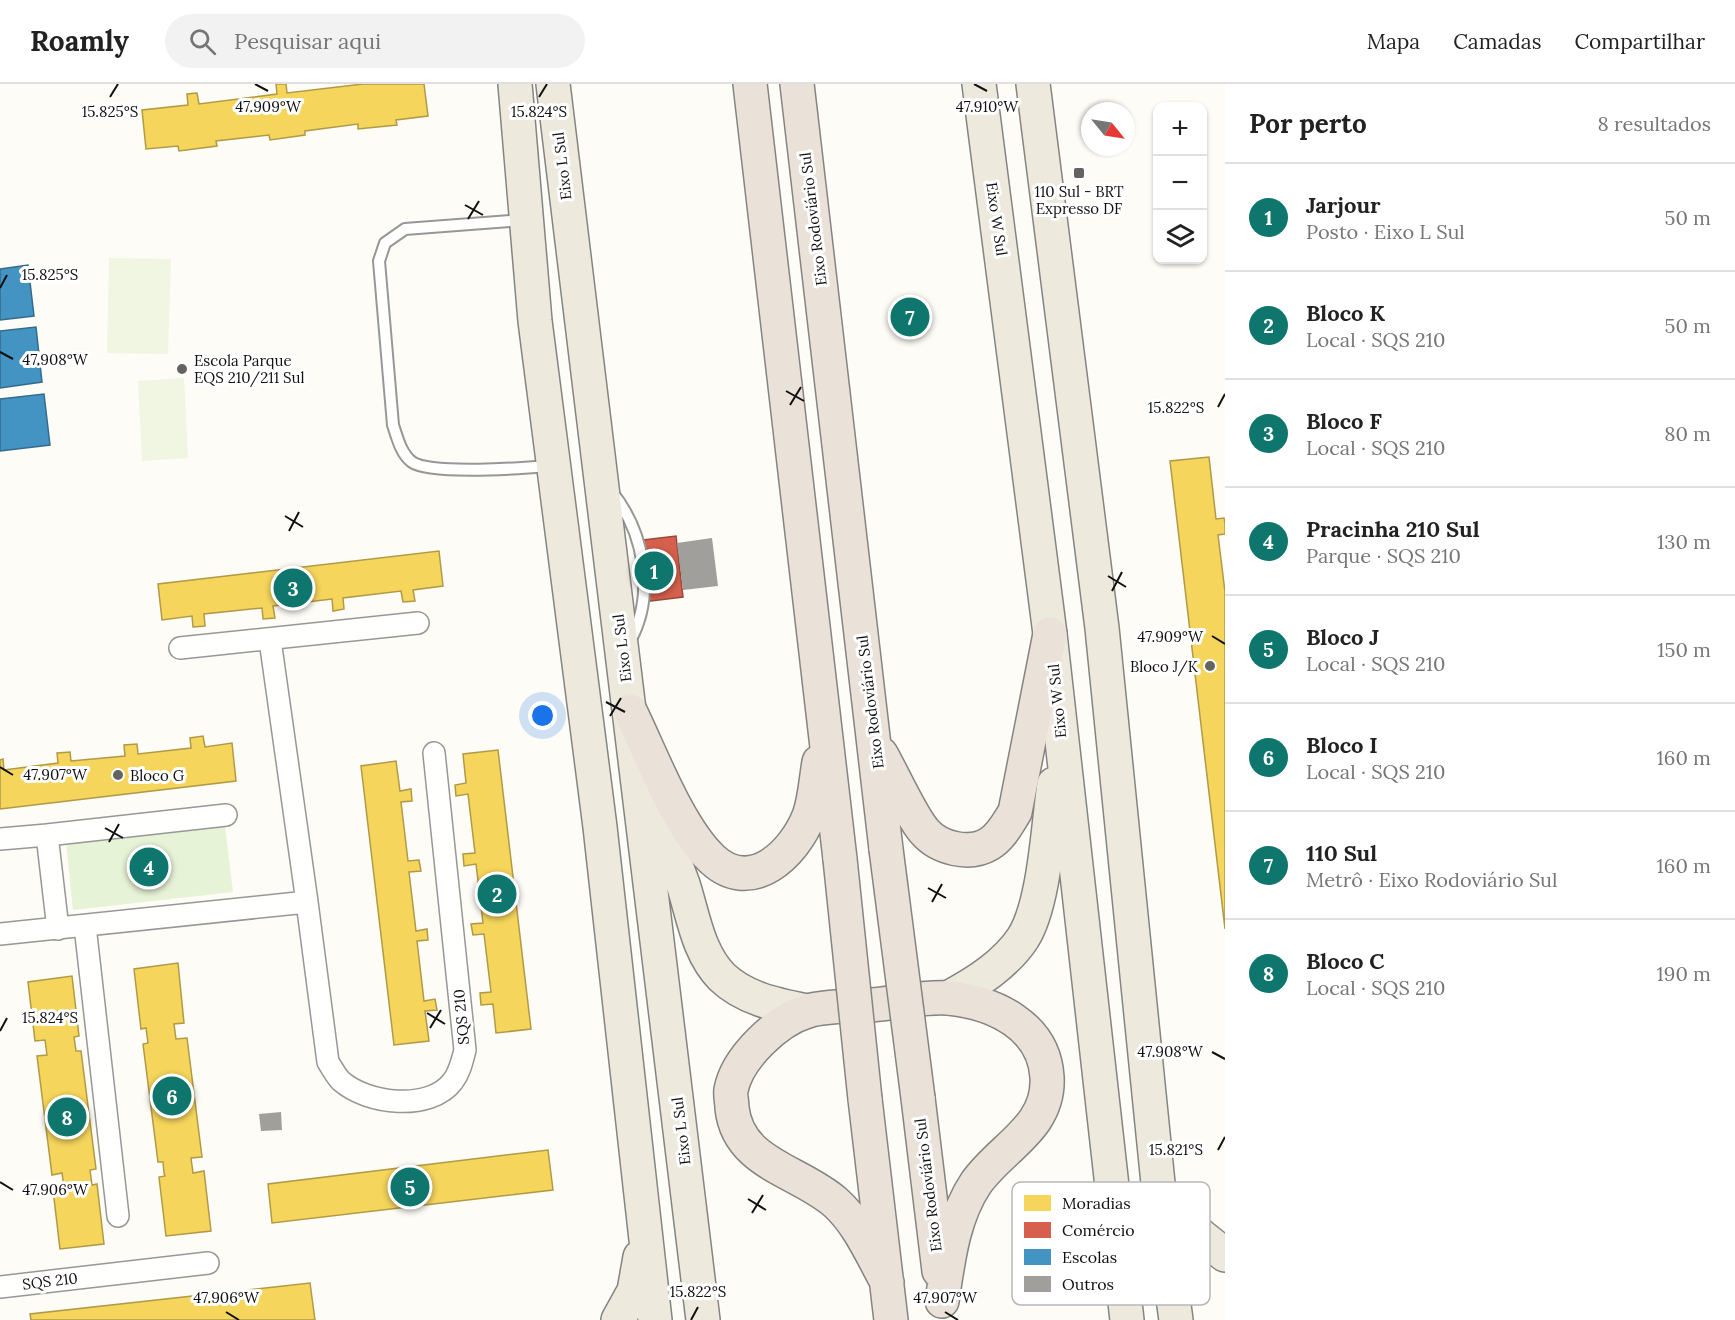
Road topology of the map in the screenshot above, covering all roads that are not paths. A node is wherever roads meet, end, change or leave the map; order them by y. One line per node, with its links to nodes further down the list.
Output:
1 (515, 84): 7 (main road)
2 (553, 84): 13 (main road, Eixo L Sul)
3 (750, 84): 14 (highway)
4 (797, 84): 16 (highway, Eixo Rodoviário Sul)
5 (979, 84): 10 (main road, Eixo W Sul)
6 (1033, 84): 29 (main road)
7 (526, 220): 8 (main road); 8 (lane)
8 (554, 466): 31 (main road)
9 (418, 623): 11 (street)
10 (1050, 634): 15 (main road, Eixo W Sul); 16 (highway)
11 (270, 640): 12 (street); 22 (street, SQS 210)
12 (180, 648)
13 (630, 711): 14 (highway); 18 (main road, Eixo L Sul)
14 (825, 728): 35 (highway, bridge)
15 (1060, 732): 26 (main road); 28 (main road, Eixo W Sul)
16 (874, 742): 39 (highway, Eixo Rodoviário Sul, bridge)
17 (434, 753): 22 (street, SQS 210)
18 (638, 781): 27 (main road); 42 (main road, Eixo L Sul)
19 (226, 815): 20 (street)
20 (47, 835): 21 (street); 24 (street)
21 (0, 839)
22 (307, 902): 23 (street)
23 (85, 926): 24 (street); 30 (street)
24 (58, 929): 25 (street)
25 (0, 934)
26 (948, 998): 27 (highway); 39 (highway)
27 (807, 1011): 35 (highway)
28 (1111, 1182)
29 (1158, 1182)
30 (118, 1216)
31 (645, 1229): 40 (main road); 41 (main road)
32 (1210, 1243): 33 (main road)
33 (1225, 1255)
34 (208, 1263): 36 (street, SQS 210)
35 (887, 1282): 43 (highway)
36 (0, 1287)
37 (1125, 1305): 44 (main road, Eixo W Sul)
38 (1174, 1305): 45 (main road)
39 (943, 1310)
40 (618, 1320)
41 (655, 1320)
42 (703, 1320)
43 (891, 1320)
44 (1127, 1320)
45 (1176, 1320)

